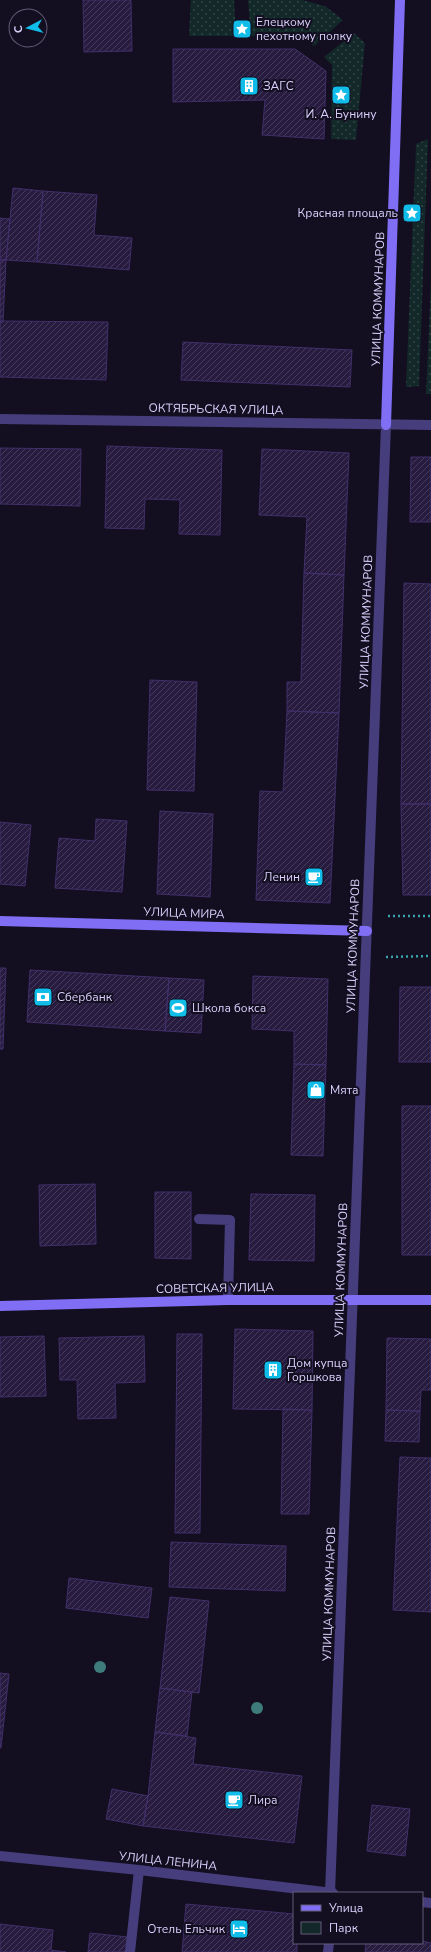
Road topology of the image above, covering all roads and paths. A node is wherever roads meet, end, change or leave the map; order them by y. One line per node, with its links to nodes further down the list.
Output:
1 (400, 0): 3 (street, УЛИЦА КОММУНАРОВ)
2 (0, 419): 3 (street, ОКТЯБРЬСКАЯ УЛИЦА)
3 (386, 425): 4 (street, ОКТЯБРЬСКАЯ УЛИЦА); 5 (street, УЛИЦА КОММУНАРОВ)
4 (431, 425)
5 (367, 915): 6 (path); 8 (street, УЛИЦА КОММУНАРОВ)
6 (431, 916)
7 (0, 921): 8 (street, УЛИЦА МИРА)
8 (367, 931): 10 (street, УЛИЦА КОММУНАРОВ)
9 (431, 956): 10 (path)
10 (366, 957): 12 (street, УЛИЦА КОММУНАРОВ)
11 (199, 1219): 13 (street)
12 (353, 1299): 13 (street, СОВЕТСКАЯ УЛИЦА); 14 (street, СОВЕТСКАЯ УЛИЦА); 19 (street, УЛИЦА КОММУНАРОВ)
13 (228, 1300): 15 (street, СОВЕТСКАЯ УЛИЦА)
14 (431, 1300)
15 (0, 1306)
16 (0, 1856): 17 (street, УЛИЦА ЛЕНИНА)
17 (139, 1870): 18 (street, УЛИЦА ЛЕНИНА); 20 (street)
18 (323, 1892)
19 (331, 1892)
20 (130, 1952)

